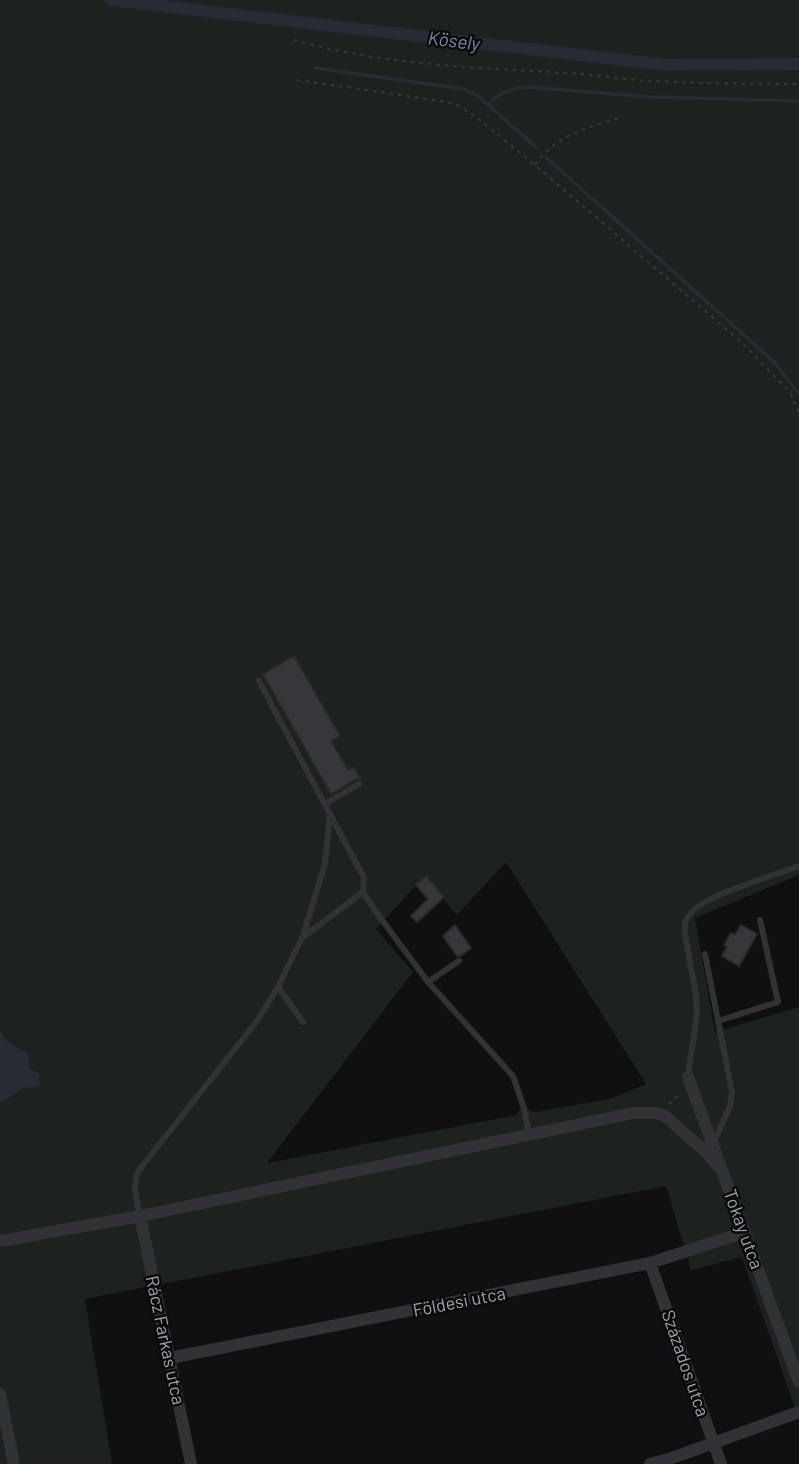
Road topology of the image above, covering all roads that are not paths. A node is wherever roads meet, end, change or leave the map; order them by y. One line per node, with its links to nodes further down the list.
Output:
1 (259, 681): 3 (lane)
2 (359, 784): 3 (lane)
3 (326, 804): 4 (lane)
4 (330, 813): 6 (lane); 8 (lane)
5 (799, 866): 15 (lane)
6 (363, 892): 8 (lane); 11 (lane)
7 (760, 920): 13 (lane)
8 (302, 938): 12 (lane)
9 (705, 954): 13 (lane)
10 (459, 961): 11 (lane)
11 (428, 982): 16 (lane)
12 (278, 987): 14 (lane); 19 (lane)
13 (718, 1021): 17 (lane)
14 (303, 1022)
15 (688, 1077): 17 (street, Tokay utca)
16 (529, 1135): 18 (street); 19 (street)
17 (713, 1144): 18 (street, Tokay utca)
18 (722, 1171): 20 (street, Tokay utca)
19 (140, 1216): 21 (street); 23 (street, Rácz Farkas utca)
20 (745, 1232): 22 (street, Földesi utca); 24 (street, Tokay utca)
21 (0, 1241)
22 (650, 1263): 23 (street, Földesi utca); 27 (street, Százados utca)
23 (170, 1358): 29 (street, Rácz Farkas utca)
24 (799, 1382)
25 (0, 1394): 28 (street)
26 (799, 1412): 27 (street)
27 (714, 1443): 30 (street); 31 (street, Százados utca)
28 (14, 1464)
29 (191, 1464)
30 (650, 1464)
31 (721, 1464)

